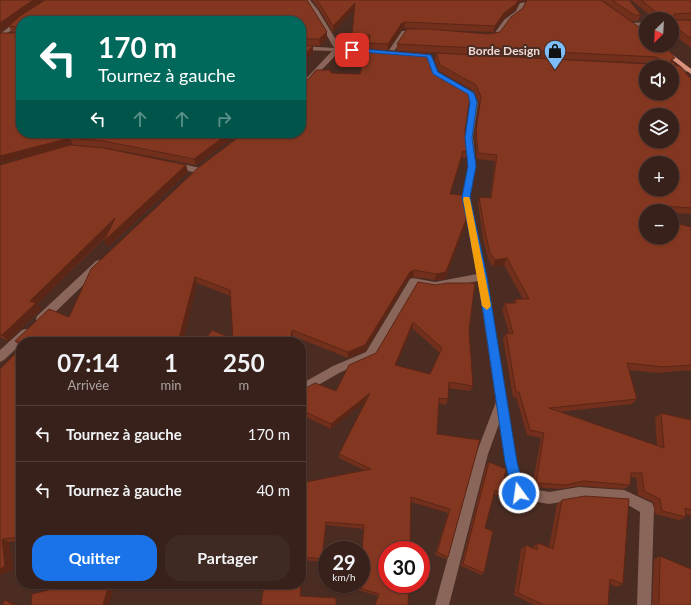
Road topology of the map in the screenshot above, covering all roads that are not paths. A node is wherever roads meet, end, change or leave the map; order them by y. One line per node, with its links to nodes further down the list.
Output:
1 (307, 0): 13 (street)
2 (533, 0): 11 (street)
3 (624, 21): 6 (main road)
4 (16, 24): 9 (street)
5 (639, 24): 6 (street)
6 (630, 25): 8 (main road)
7 (427, 32): 15 (street)
8 (639, 32)
9 (1, 36): 10 (street)
10 (15, 36)
11 (480, 37)
12 (306, 48): 13 (street)
13 (338, 49): 15 (street); 20 (street)
14 (666, 52): 19 (main road)
15 (390, 53): 16 (street)
16 (398, 54)
17 (429, 56): 24 (street)
18 (679, 69): 19 (street)
19 (690, 70)
20 (306, 83)
21 (167, 164): 22 (street)
22 (198, 170)
23 (106, 256): 25 (street)
24 (482, 277): 28 (street); 29 (street)
25 (21, 337)
26 (16, 342): 27 (street)
27 (0, 357)
28 (306, 387)
29 (502, 402): 30 (street); 31 (street)
30 (442, 605)
31 (644, 605)

